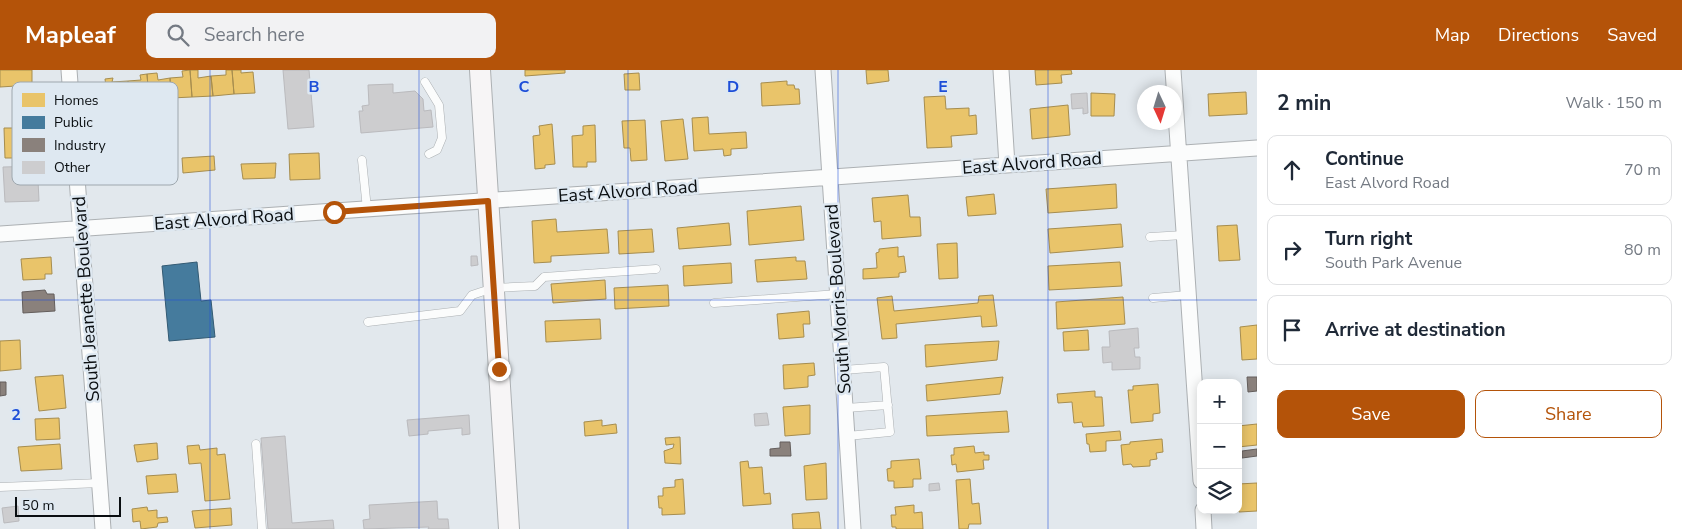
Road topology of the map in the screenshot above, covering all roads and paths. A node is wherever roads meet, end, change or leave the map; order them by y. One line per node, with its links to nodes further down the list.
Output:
1 (480, 70): 13 (main road)
2 (823, 70): 11 (street, South Morris Boulevard)
3 (1001, 70): 10 (street)
4 (1173, 70): 7 (street)
5 (425, 82): 8 (lane)
6 (1257, 148): 7 (street, East Alvord Road)
7 (1179, 152): 10 (street, East Alvord Road); 17 (street)
8 (429, 154)
9 (362, 160): 14 (lane)
10 (1008, 165): 11 (street, East Alvord Road)
11 (830, 177): 13 (street, East Alvord Road); 21 (street, South Morris Boulevard)
12 (78, 185): 15 (street, South Jeanette Boulevard)
13 (488, 201): 14 (street, East Alvord Road); 20 (main road)
14 (367, 209): 15 (street, East Alvord Road)
15 (81, 229): 16 (street, East Alvord Road); 32 (street, South Jeanette Boulevard)
16 (0, 234)
17 (1184, 235): 18 (lane); 22 (street)
18 (1150, 237)
19 (656, 269): 20 (lane)
20 (494, 288): 25 (lane); 37 (main road)
21 (838, 294): 24 (lane); 26 (street, South Morris Boulevard)
22 (1188, 295): 23 (lane); 31 (street)
23 (1153, 298)
24 (714, 303)
25 (368, 322)
26 (843, 370): 27 (lane); 28 (street, South Morris Boulevard)
27 (888, 405): 28 (lane); 29 (lane)
28 (846, 408): 29 (street, South Morris Boulevard)
29 (847, 436): 38 (street, South Morris Boulevard)
30 (256, 444): 36 (lane)
31 (1200, 469)
32 (100, 483): 33 (lane); 35 (street, South Jeanette Boulevard)
33 (0, 487)
34 (1203, 514): 39 (street)
35 (103, 529)
36 (262, 529)
37 (510, 529)
38 (854, 529)
39 (1204, 529)

